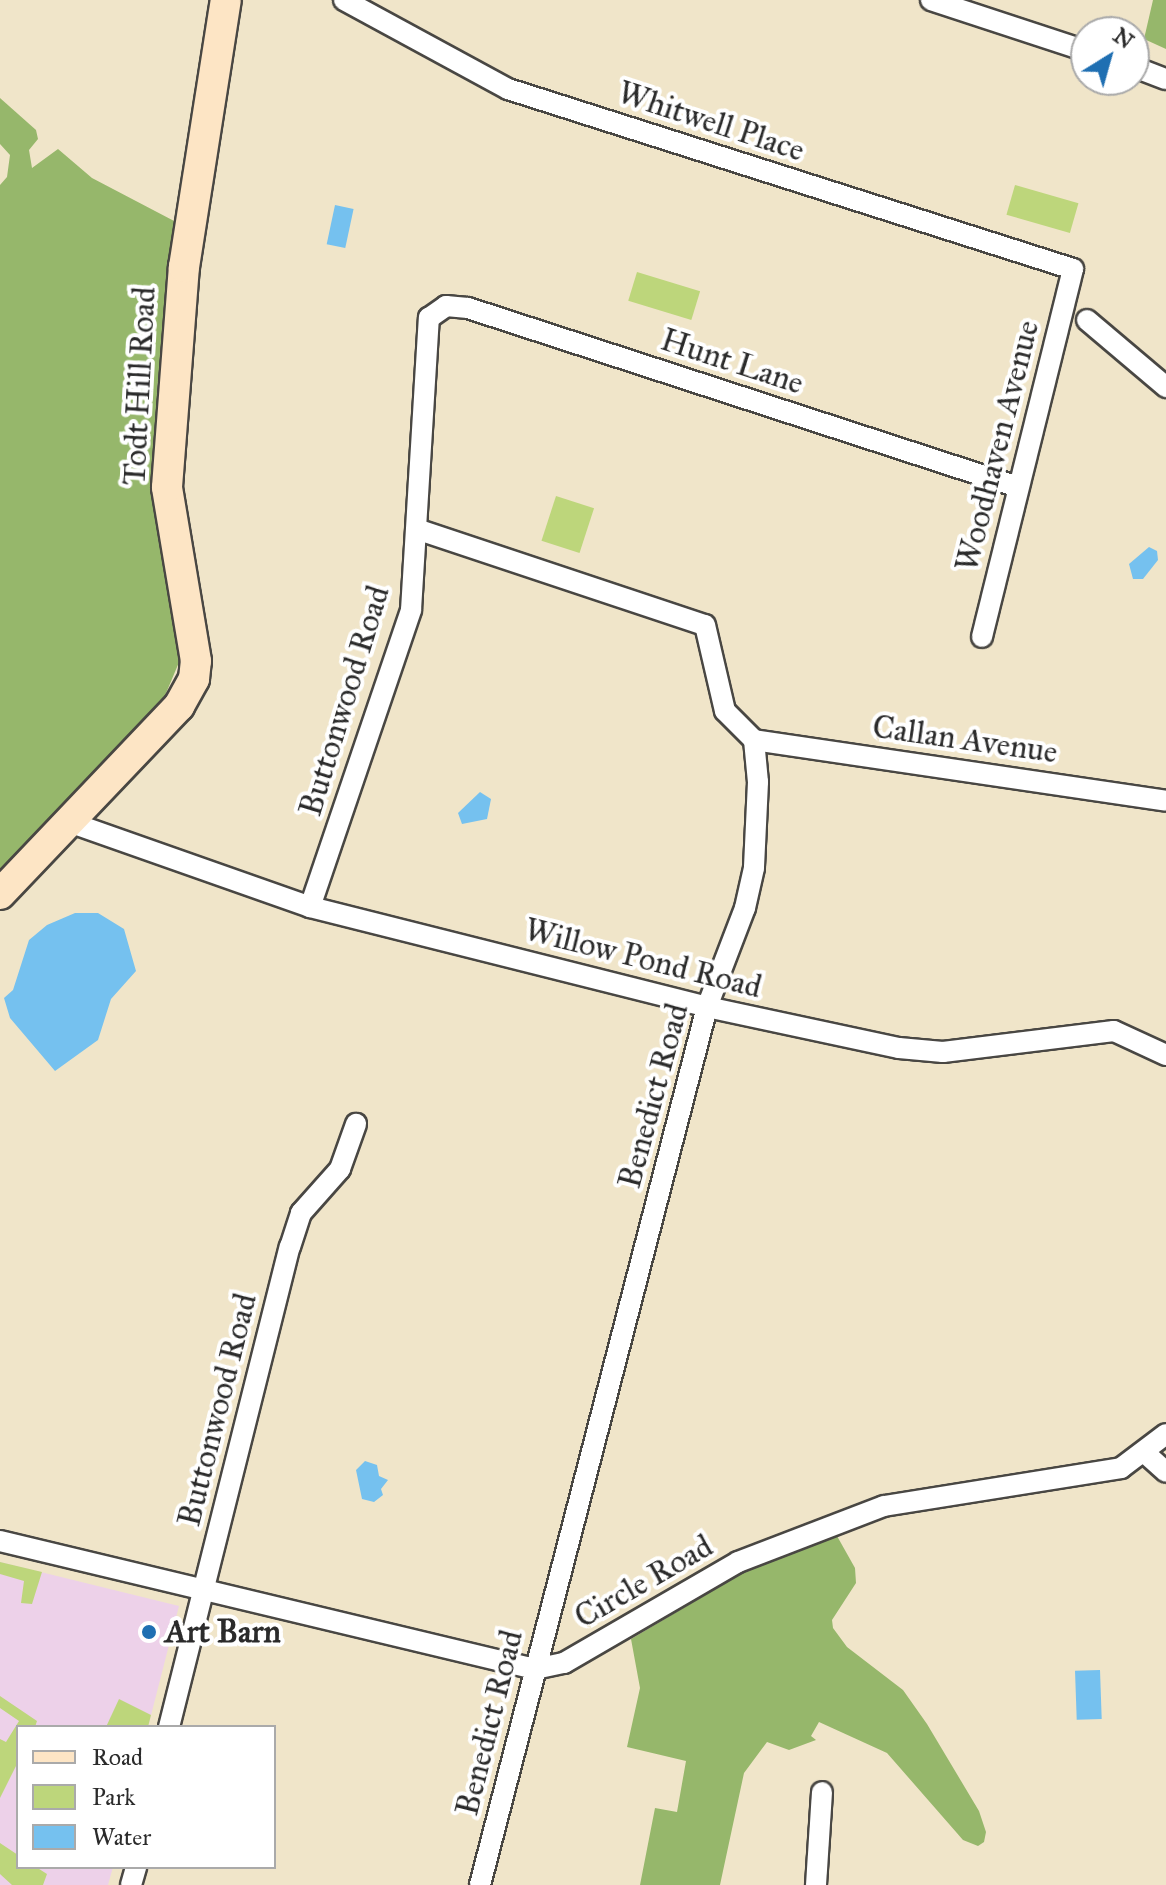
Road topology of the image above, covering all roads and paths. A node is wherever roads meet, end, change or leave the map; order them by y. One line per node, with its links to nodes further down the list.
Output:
1 (226, 0): 14 (street, Todt Hill Road)
2 (344, 0): 5 (street, Whitwell Place)
3 (931, 0): 4 (street)
4 (1070, 46)
5 (1073, 269): 9 (street, Woodhaven Avenue)
6 (429, 318): 9 (street, Hunt Lane); 10 (street, Buttonwood Road)
7 (1087, 320): 8 (street)
8 (1166, 387)
9 (1018, 487): 11 (street, Woodhaven Avenue)
10 (419, 530): 12 (street); 16 (street, Buttonwood Road)
11 (982, 637)
12 (754, 740): 13 (street, Callan Avenue); 17 (street, Benedict Road)
13 (1166, 801)
14 (69, 822): 15 (street, Todt Hill Road); 16 (street, Willow Pond Road)
15 (0, 894)
16 (310, 907): 17 (street, Willow Pond Road)
17 (707, 1007): 18 (street, Willow Pond Road); 25 (street, Benedict Road)
18 (1166, 1055)
19 (356, 1124): 24 (street, Buttonwood Road)
20 (1166, 1434): 21 (street, Circle Road)
21 (1145, 1453): 22 (street); 25 (street, Circle Road)
22 (1166, 1472)
23 (0, 1541): 24 (street, Circle Road)
24 (202, 1592): 25 (street, Circle Road); 26 (street, Buttonwood Road)
25 (535, 1669): 28 (street, Benedict Road)
26 (169, 1725)
27 (822, 1792): 29 (street)
28 (480, 1885)
29 (816, 1885)

